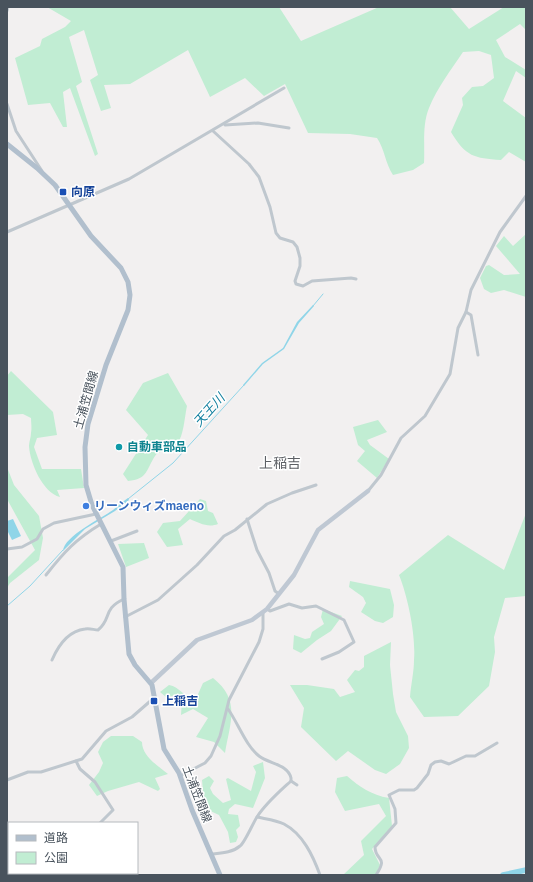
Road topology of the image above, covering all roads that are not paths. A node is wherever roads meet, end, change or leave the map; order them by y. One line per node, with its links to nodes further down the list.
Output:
1 (8, 7): 2 (street)
2 (7, 11)
3 (284, 88): 5 (street)
4 (7, 104): 9 (street)
5 (225, 125): 6 (street); 7 (street)
6 (289, 128)
7 (213, 131): 11 (street); 13 (street)
8 (7, 144): 9 (main road, 土浦笠間線)
9 (43, 172): 11 (main road, 土浦笠間線)
10 (526, 196): 14 (street)
11 (70, 205): 12 (street); 18 (main road, 土浦笠間線)
12 (7, 232)
13 (356, 279)
14 (466, 312): 15 (street); 17 (street)
15 (478, 355)
16 (316, 485): 19 (street)
17 (368, 491): 24 (street)
18 (99, 519): 21 (main road, 土浦笠間線); 22 (street); 23 (street)
19 (246, 519): 24 (street); 27 (street)
20 (137, 531): 21 (street)
21 (110, 541): 25 (main road, 土浦笠間線)
22 (7, 549)
23 (46, 575)
24 (279, 594): 26 (street)
25 (124, 599): 27 (main road, 土浦笠間線); 29 (street)
26 (265, 611): 28 (street); 30 (street); 32 (street)
27 (126, 617): 30 (main road, 土浦笠間線)
28 (322, 659)
29 (52, 660)
30 (151, 683): 31 (main road, 土浦笠間線)
31 (155, 697): 34 (street); 35 (main road, 土浦笠間線)
32 (228, 709): 35 (street); 37 (street)
33 (496, 743): 44 (street)
34 (76, 761): 36 (street); 40 (street)
35 (180, 776): 41 (main road, 土浦笠間線)
36 (7, 780)
37 (291, 781): 38 (street); 39 (street)
38 (297, 785)
39 (257, 817): 41 (street); 43 (street)
40 (101, 822)
41 (210, 854): 42 (main road, 土浦笠間線)
42 (220, 875)
43 (320, 875)
44 (376, 875)

